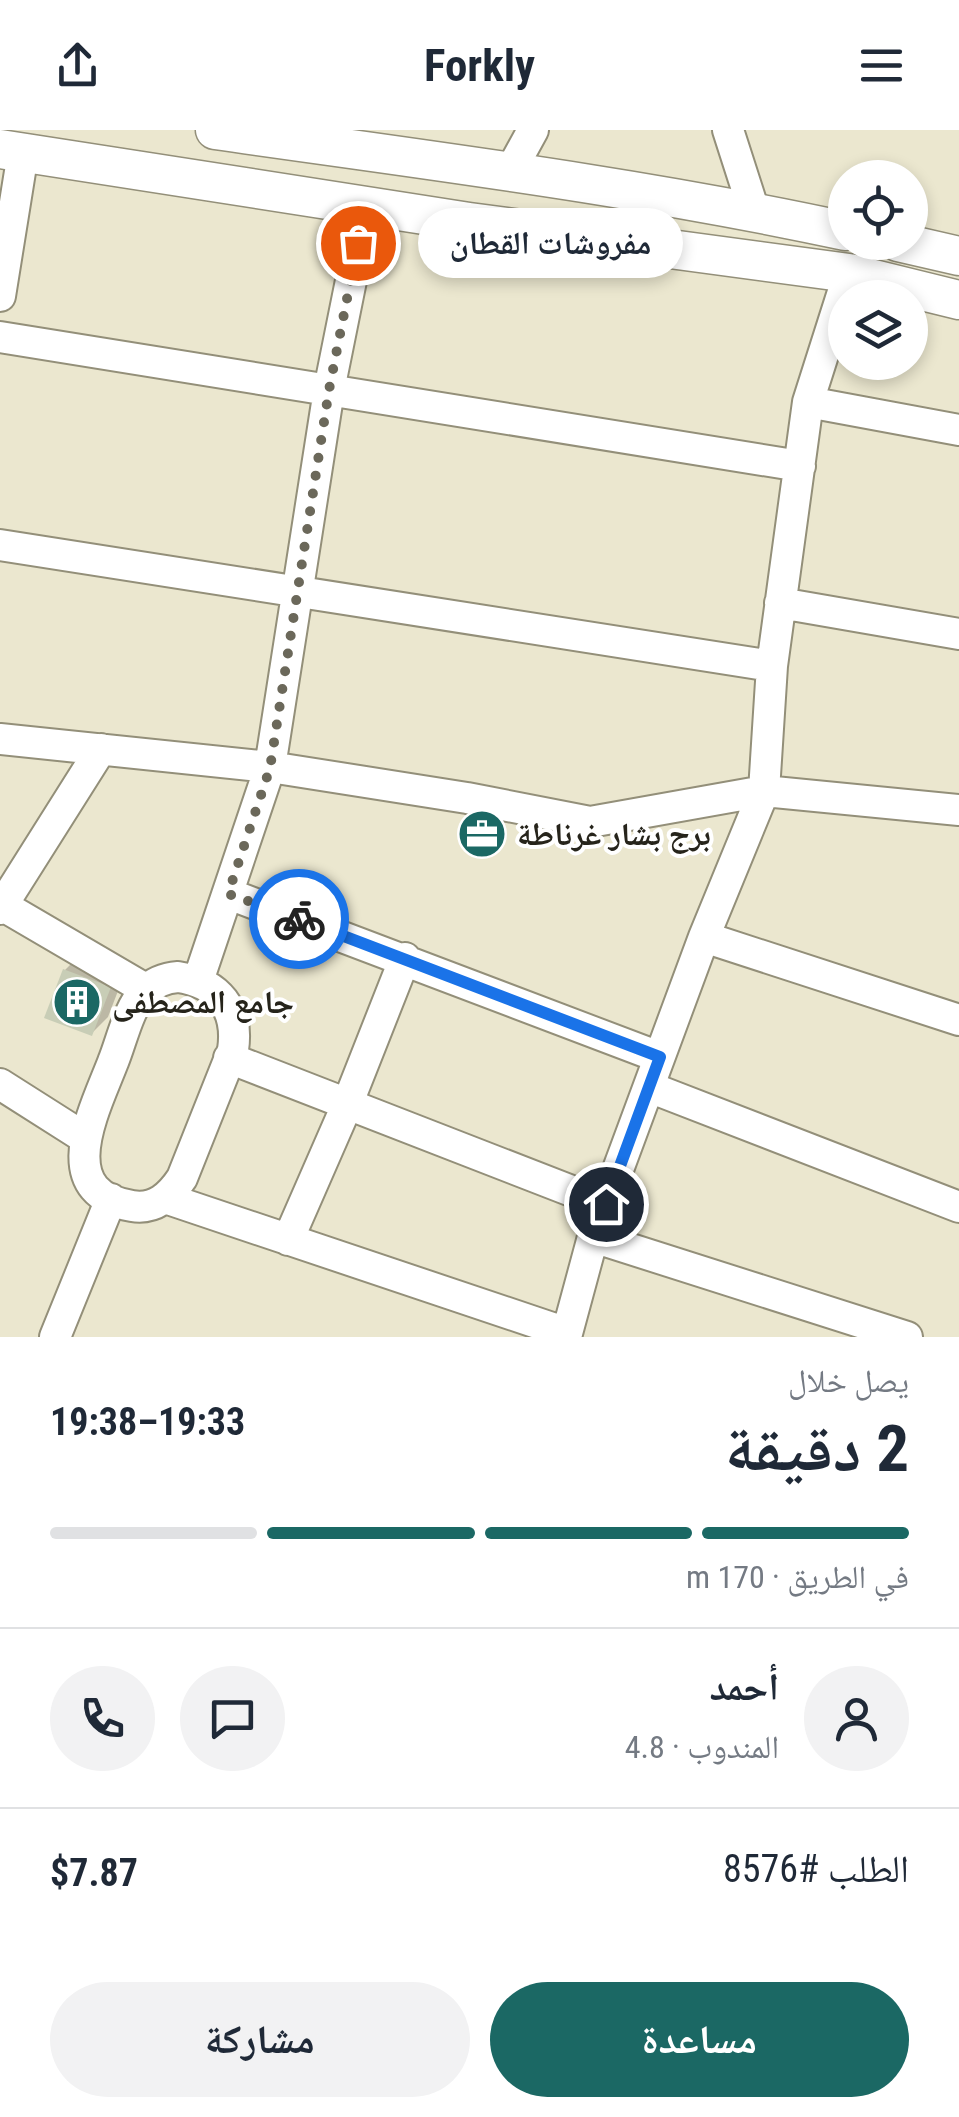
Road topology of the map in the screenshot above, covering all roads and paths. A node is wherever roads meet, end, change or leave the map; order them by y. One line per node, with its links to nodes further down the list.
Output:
1 (215, 130): 5 (main road)
2 (533, 130): 5 (street)
3 (728, 130): 9 (street)
4 (11, 151): 8 (main road); 16 (street)
5 (510, 172): 6 (main road)
6 (560, 180): 7 (main road); 11 (main road)
7 (651, 194): 9 (main road); 12 (main road)
8 (366, 206): 11 (main road); 19 (street)
9 (754, 211): 10 (main road)
10 (828, 227)
11 (552, 233): 12 (main road)
12 (644, 246): 15 (main road)
13 (928, 249): 14 (main road)
14 (959, 256)
15 (849, 273): 17 (main road); 20 (street)
16 (0, 296)
17 (959, 300)
18 (0, 337): 19 (street)
19 (329, 390): 22 (street); 24 (street)
20 (808, 402): 21 (street); 22 (street)
21 (959, 430)
22 (800, 466): 25 (street)
23 (0, 545): 24 (street)
24 (296, 594): 27 (street); 30 (street)
25 (780, 604): 26 (street); 27 (street)
26 (959, 634)
27 (772, 666): 31 (street)
28 (0, 739): 29 (street)
29 (100, 749): 30 (street); 34 (street)
30 (270, 768): 31 (street); 33 (street)
31 (764, 792): 32 (street); 35 (street)
32 (959, 810)
33 (228, 894): 36 (street); 37 (street)
34 (1, 906): 38 (street)
35 (704, 936): 39 (street); 40 (street)
36 (405, 958): 40 (street); 44 (street)
37 (198, 981): 38 (street); 41 (street)
38 (147, 990): 45 (street)
39 (959, 1020)
40 (660, 1057): 43 (street)
41 (229, 1058): 44 (street); 46 (street)
42 (0, 1084): 45 (street)
43 (648, 1087): 48 (street); 49 (street)
44 (348, 1105): 48 (street); 51 (street)
45 (85, 1138): 47 (street)
46 (165, 1198): 47 (street); 51 (street)
47 (111, 1199): 53 (street)
48 (606, 1204): 50 (street)
49 (959, 1208)
50 (594, 1237): 52 (street); 54 (street)
51 (288, 1240): 52 (street)
52 (566, 1335)
53 (54, 1337)
54 (908, 1337)

